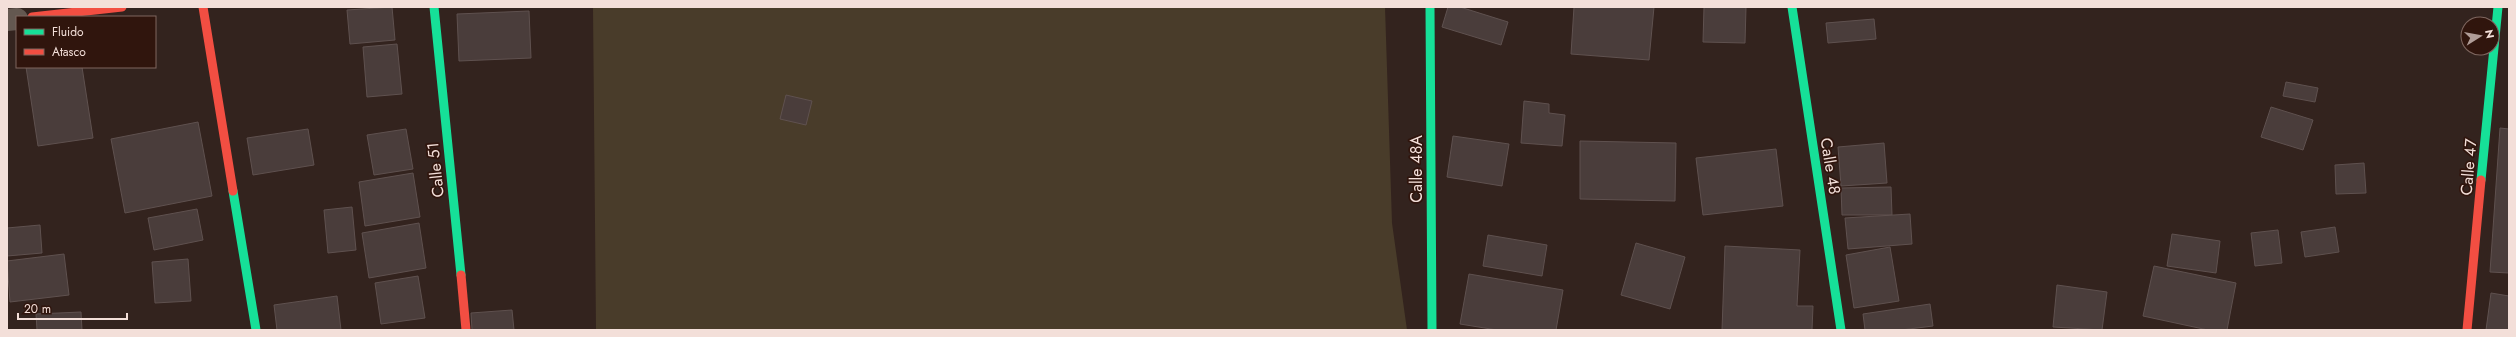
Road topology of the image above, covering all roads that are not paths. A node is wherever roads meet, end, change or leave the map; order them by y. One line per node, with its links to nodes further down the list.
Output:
1 (122, 7): 7 (street)
2 (203, 7): 8 (street)
3 (434, 7): 9 (street, Calle 51)
4 (1430, 7): 10 (street, Calle 48A)
5 (1792, 7): 11 (street, Calle 48)
6 (2498, 7): 12 (street, Calle 47)
7 (41, 16)
8 (256, 330)
9 (466, 330)
10 (1432, 330)
11 (1842, 330)
12 (2467, 330)

